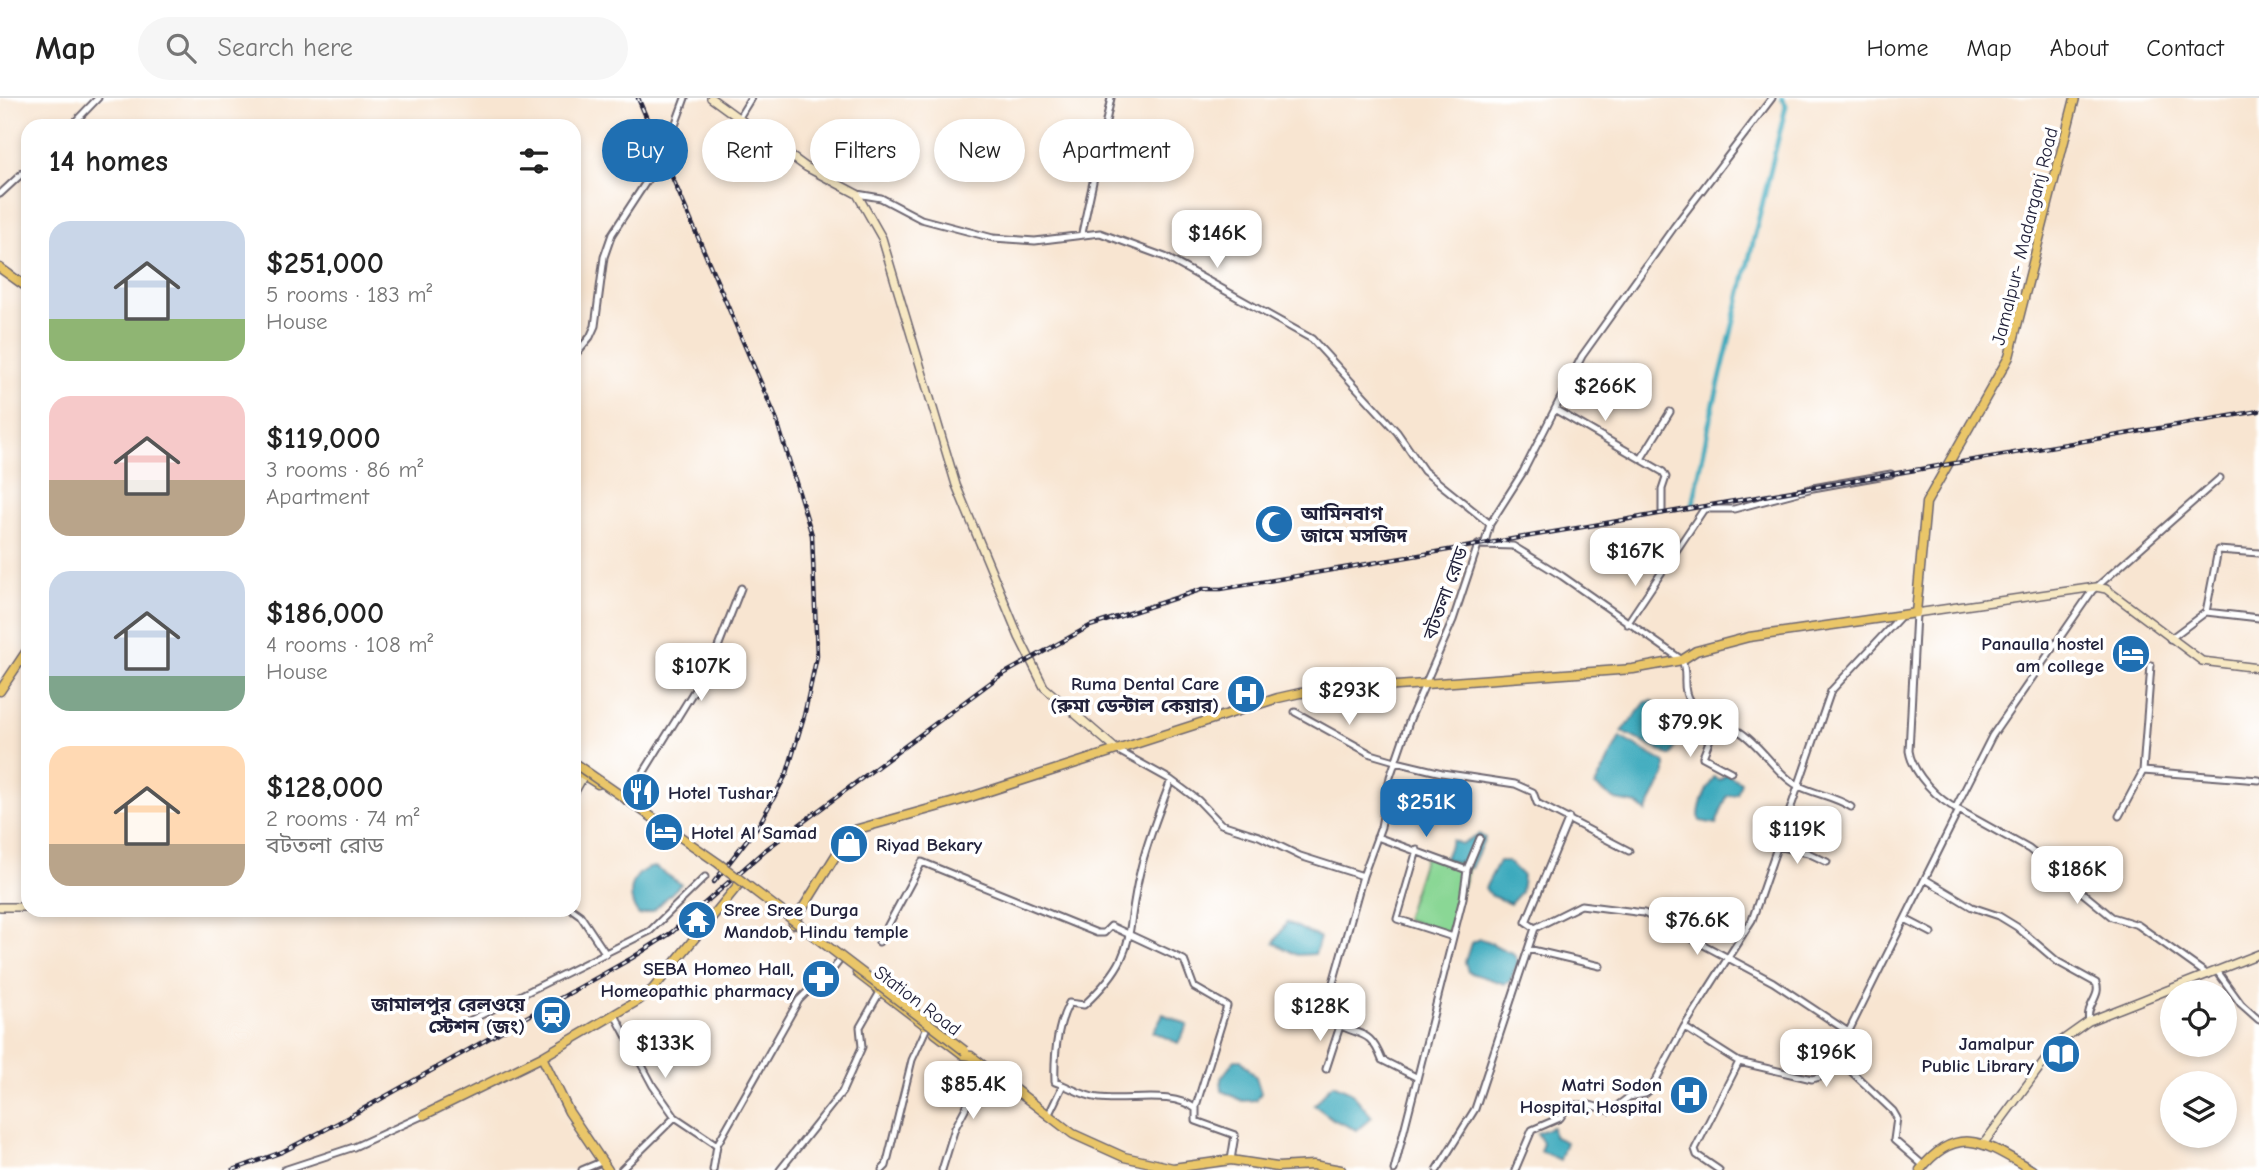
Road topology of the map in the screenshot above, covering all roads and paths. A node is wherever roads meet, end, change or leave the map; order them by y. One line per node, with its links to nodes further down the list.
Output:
1 (98, 98): 9 (street)
2 (685, 98): 16 (street)
3 (711, 98): 8 (main road)
4 (751, 98): 8 (street)
5 (1111, 98): 13 (street)
6 (1772, 98): 17 (street, বটতলা রোড)
7 (2075, 98): 29 (main road, Jamalpur- Madarganj Road)
8 (740, 116): 12 (main road)
9 (78, 119)
10 (21, 174): 11 (street)
11 (0, 194)
12 (857, 194): 13 (street); 42 (main road)
13 (1082, 233): 23 (street)
14 (0, 268): 15 (main road)
15 (21, 283)
16 (581, 348)
17 (1556, 410): 19 (street); 23 (street, বটতলা রোড)
18 (1670, 412): 19 (street)
19 (1641, 459): 22 (street)
20 (1891, 474): 32 (street)
21 (2220, 478): 26 (street)
22 (1662, 511)
23 (1490, 524): 24 (street, বটতলা রোড)
24 (1478, 545): 32 (street); 38 (street, বটতলা রোড)
25 (2259, 553): 28 (street)
26 (2096, 587): 29 (main road); 33 (main road); 55 (street)
27 (741, 588): 53 (street)
28 (2206, 612): 31 (street); 33 (street)
29 (1916, 613): 30 (main road); 55 (street)
30 (1901, 615): 35 (main road); 52 (street)
31 (2259, 618)
32 (1627, 624): 35 (street)
33 (2171, 639): 37 (main road)
34 (21, 660): 39 (main road)
35 (1682, 660): 38 (main road); 41 (street)
36 (2151, 665): 45 (street)
37 (2259, 668)
38 (1427, 683): 42 (main road); 43 (street, বটতলা রোড)
39 (0, 691)
40 (1295, 712): 43 (street)
41 (1717, 721): 46 (street); 52 (street)
42 (1117, 750): 50 (street); 73 (main road)
43 (1395, 762): 57 (street); 58 (street, বটতলা রোড)
44 (581, 768): 96 (main road, bridge)
45 (2143, 771): 51 (street); 56 (street)
46 (1731, 772)
47 (581, 773): 48 (main road, Station Road)
48 (584, 775): 49 (main road); 53 (main road, Station Road)
49 (581, 780)
50 (1171, 780): 65 (street); 75 (street)
51 (2259, 780)
52 (1797, 785): 54 (street); 60 (street)
53 (626, 801): 68 (main road, Station Road)
54 (1850, 807)
55 (1957, 810): 67 (street); 86 (street)
56 (2119, 816)
57 (1569, 818): 62 (street); 74 (street)
58 (1377, 837): 61 (street); 65 (street, বটতলা রোড)
59 (1480, 838): 64 (street)
60 (1777, 846): 63 (street); 82 (street)
61 (1417, 850): 64 (street); 77 (street)
62 (1629, 851)
63 (1827, 862)
64 (1467, 869): 77 (street)
65 (1363, 876): 92 (street, বটতলা রোড)
66 (705, 877): 80 (street)
67 (1925, 879): 72 (street); 91 (street)
68 (739, 884): 73 (main road, Station Road); 88 (main road)
69 (0, 907): 70 (main road)
70 (21, 907)
71 (581, 916): 80 (street)
72 (1905, 919): 76 (street); 95 (street)
73 (793, 924): 83 (main road, Station Road)
74 (1535, 928): 79 (street); 82 (street)
75 (1131, 933): 78 (street); 103 (street); 104 (street)
76 (1932, 933)
77 (1453, 937): 102 (street)
78 (879, 942)
79 (1528, 949): 84 (street); 125 (street)
80 (606, 954): 90 (street)
81 (2259, 954): 85 (main road)
82 (1730, 958): 94 (street); 95 (street)
83 (840, 960): 87 (main road, Station Road); 109 (street)
84 (1600, 966)
85 (2217, 971): 86 (main road); 89 (street)
86 (2208, 975): 91 (main road)
87 (880, 992): 93 (main road, Station Road); 119 (street)
88 (615, 1015): 97 (main road); 107 (street)
89 (2259, 1020)
90 (469, 1021)
91 (2089, 1021): 108 (main road)
92 (1340, 1026): 101 (street); 102 (street)
93 (927, 1027): 96 (main road, Station Road); 120 (street)
94 (1684, 1027): 99 (street); 126 (street)
95 (1850, 1033): 98 (street)
96 (968, 1054): 100 (main road, Station Road)
97 (542, 1057): 105 (main road); 111 (main road)
98 (1836, 1057): 99 (street); 113 (street)
99 (1739, 1062): 127 (street)
100 (986, 1069): 106 (main road, Station Road); 121 (street)
101 (1326, 1069)
102 (1416, 1077): 124 (street)
103 (1063, 1085): 104 (street); 106 (street)
104 (1196, 1109): 110 (street)
105 (425, 1115): 114 (street)
106 (1048, 1116): 112 (main road, Station Road)
107 (674, 1117): 109 (street); 117 (street)
108 (1984, 1143): 113 (main road); 128 (main road)
109 (717, 1145): 118 (street)
110 (1231, 1160): 112 (main road, Station Road); 122 (main road); 123 (main road, Station Road)
111 (601, 1162): 115 (street); 116 (main road)
112 (1186, 1168)
113 (1922, 1168)
114 (285, 1170)
115 (582, 1170)
116 (608, 1170)
117 (621, 1170)
118 (713, 1170)
119 (780, 1170)
120 (882, 1170)
121 (942, 1170)
122 (1229, 1170)
123 (1341, 1170)
124 (1394, 1170)
125 (1437, 1170)
126 (1515, 1170)
127 (1719, 1170)
128 (2032, 1170)

